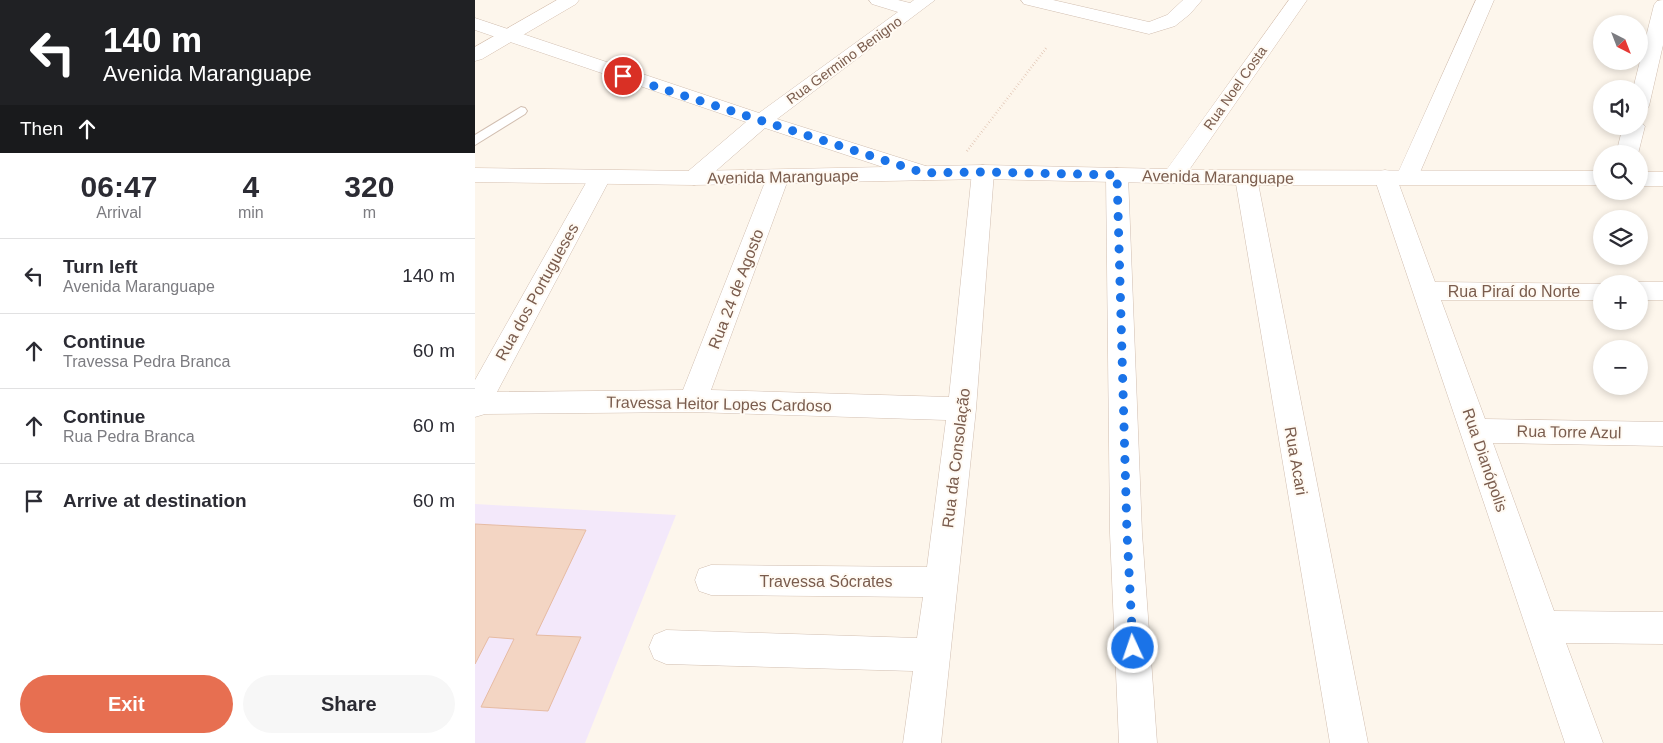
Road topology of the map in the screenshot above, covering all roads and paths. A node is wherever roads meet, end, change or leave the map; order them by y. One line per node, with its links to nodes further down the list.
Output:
1 (551, 0): 12 (street)
2 (570, 0): 12 (street)
3 (878, 0): 10 (street)
4 (1030, 0): 5 (street)
5 (1193, 0)
6 (1298, 0): 26 (street, Rua Noel Costa)
7 (1485, 0): 27 (street)
8 (1659, 0): 9 (street)
9 (1663, 3): 16 (street)
10 (919, 5): 18 (street, Rua Germino Benigno)
11 (475, 24): 12 (street)
12 (502, 33): 13 (street); 15 (street); 18 (street)
13 (475, 44)
14 (1047, 47): 22 (path)
15 (475, 55)
16 (1645, 80)
17 (521, 111): 19 (lane)
18 (762, 120): 21 (street); 29 (street, Rua Germino Benigno)
19 (475, 141)
20 (983, 172): 22 (street, Avenida Maranguape); 24 (street, Avenida Maranguape); 40 (street, Rua da Consolação)
21 (924, 173): 22 (street, Avenida Maranguape); 25 (street, Avenida Maranguape)
22 (949, 173)
23 (475, 175): 28 (street, Avenida Maranguape)
24 (1117, 175): 26 (street, Avenida Maranguape); 50 (street)
25 (778, 177): 29 (street, Avenida Maranguape); 38 (street, Rua 24 de Agosto)
26 (1173, 177): 30 (street, Avenida Maranguape)
27 (1396, 177): 30 (street, Avenida Maranguape); 31 (street, Avenida Maranguape); 34 (street, Rua Dianópolis)
28 (599, 178): 29 (street, Avenida Maranguape); 39 (street, Rua dos Portugueses)
29 (694, 178)
30 (1246, 178): 51 (street, Rua Acari)
31 (1593, 178)
32 (1648, 179): 33 (street)
33 (1663, 179)
34 (1426, 291): 35 (street, Rua Piraí do Norte); 41 (street, Rua Dianópolis)
35 (1593, 291)
36 (1648, 291): 37 (street)
37 (1663, 291)
38 (693, 401): 39 (street, Travessa Heitor Lopes Cardoso); 40 (street, Travessa Heitor Lopes Cardoso)
39 (476, 404)
40 (962, 409): 44 (street, Rua da Consolação)
41 (1475, 431): 42 (street, Rua Torre Azul); 45 (street, Rua Dianópolis)
42 (1663, 434)
43 (711, 580): 44 (street, Travessa Sócrates)
44 (941, 582): 48 (street, Rua da Consolação)
45 (1544, 627): 46 (street); 52 (street, Rua Dianópolis)
46 (1663, 628)
47 (665, 647): 48 (street)
48 (932, 655): 49 (street, Rua da Consolação)
49 (922, 743)
50 (1138, 743)
51 (1349, 743)
52 (1584, 743)

